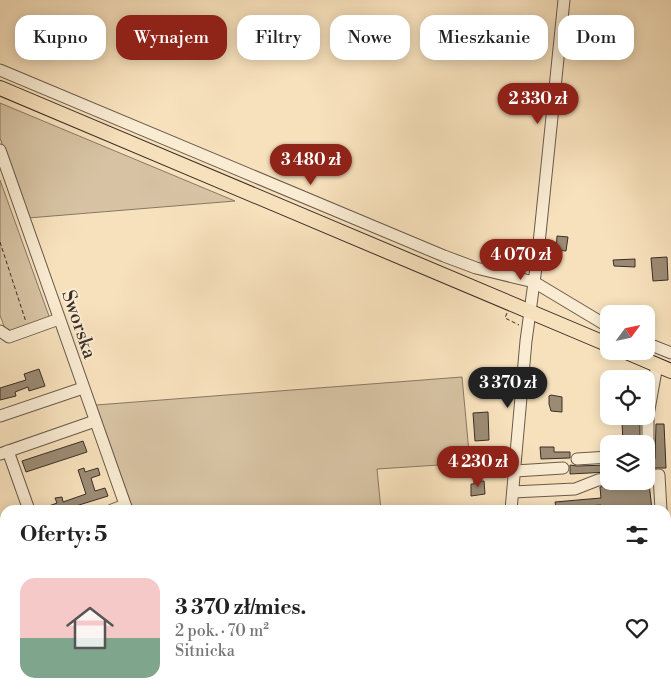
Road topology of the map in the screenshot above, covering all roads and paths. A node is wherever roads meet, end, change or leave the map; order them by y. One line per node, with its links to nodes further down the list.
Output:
1 (564, 0): 6 (street)
2 (0, 70): 6 (street)
3 (0, 88): 8 (main road)
4 (0, 150): 9 (street, Sworska)
5 (0, 242): 12 (path)
6 (534, 282): 8 (street); 10 (street)
7 (508, 310): 11 (path)
8 (530, 312): 14 (main road); 28 (street)
9 (59, 319): 12 (street); 20 (street, Sworska)
10 (600, 322)
11 (521, 327)
12 (29, 330): 13 (street)
13 (0, 331)
14 (600, 341)
15 (655, 347): 16 (street)
16 (671, 353)
17 (645, 360): 18 (main road)
18 (657, 365): 19 (main road); 23 (street)
19 (671, 371)
20 (84, 388): 21 (street); 22 (street, Sworska)
21 (0, 416)
22 (95, 421): 24 (street); 33 (street, Sworska)
23 (648, 435)
24 (4, 453): 32 (street)
25 (600, 458): 26 (street)
26 (577, 459)
27 (563, 468): 28 (street)
28 (515, 471): 31 (street)
29 (655, 475): 35 (street)
30 (600, 480): 31 (street)
31 (513, 492): 34 (street)
32 (27, 505)
33 (125, 505)
34 (512, 505)
35 (661, 505)

